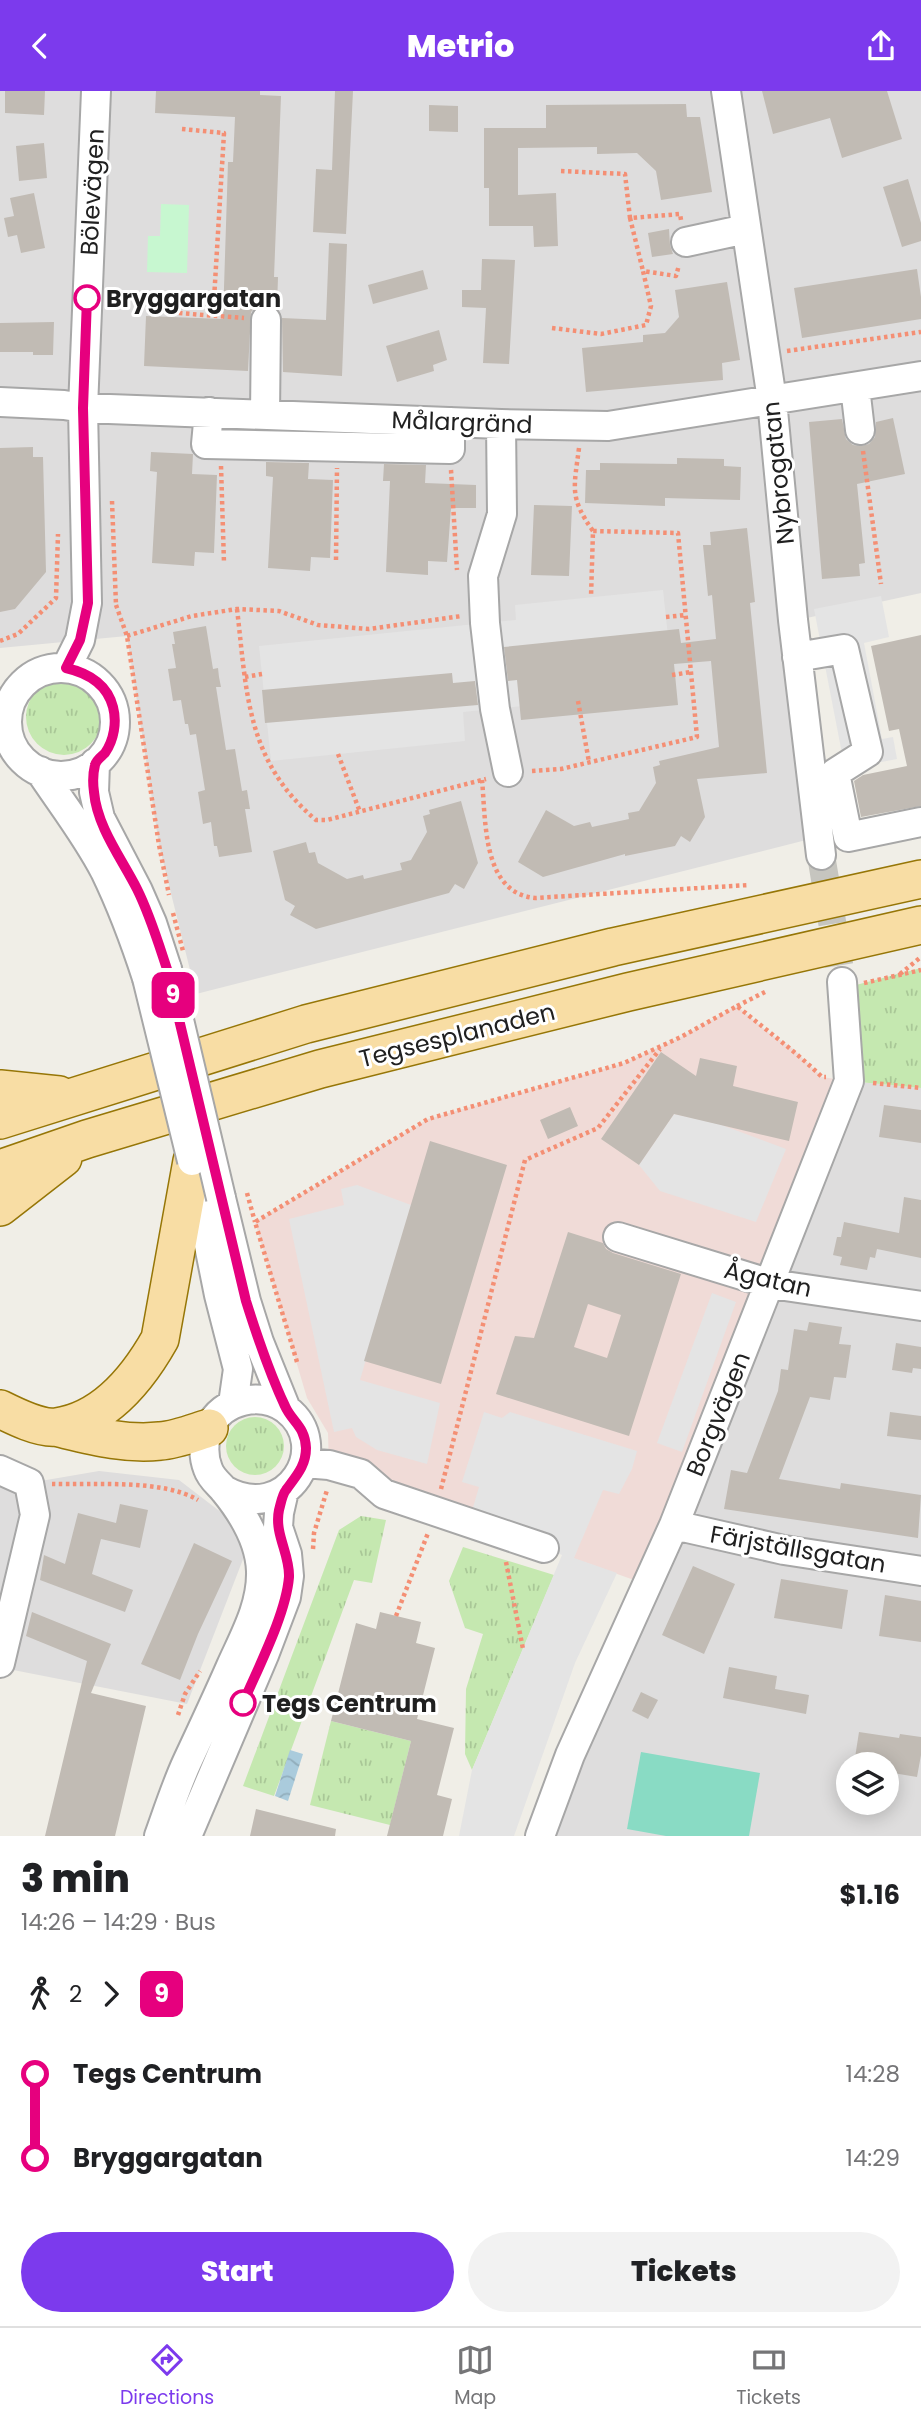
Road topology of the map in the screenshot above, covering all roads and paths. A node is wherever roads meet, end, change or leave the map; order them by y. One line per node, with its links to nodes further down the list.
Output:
1 (96, 91): 19 (street, Bölevägen)
2 (726, 91): 6 (street, Nybrogatan)
3 (182, 129): 10 (path)
4 (561, 171): 5 (path)
5 (630, 218): 7 (path); 8 (path)
6 (746, 229): 7 (street); 14 (street, Nybrogatan)
7 (686, 242): 8 (path)
8 (643, 271): 12 (path)
9 (165, 312): 10 (path)
10 (213, 316): 11 (path)
11 (266, 320): 21 (street)
12 (552, 328)
13 (921, 332): 14 (path)
14 (765, 354): 17 (street, Nybrogatan)
15 (921, 376): 16 (street, Målargränd)
16 (855, 387): 17 (street, Målargränd); 24 (street)
17 (772, 400): 23 (street, Målargränd); 40 (street, Nybrogatan)
18 (0, 402): 19 (street, Målargränd)
19 (83, 408): 20 (street, Målargränd); 41 (street, Bölevägen)
20 (209, 412): 21 (street, Målargränd); 26 (street)
21 (265, 415): 25 (street, Målargränd)
22 (501, 424): 23 (street, Målargränd); 25 (street, Målargränd); 36 (street)
23 (582, 426): 28 (path)
24 (860, 429): 32 (path)
25 (450, 435): 27 (street); 31 (path)
26 (221, 444): 27 (street); 30 (path)
27 (338, 446): 29 (path)
28 (593, 531): 33 (path); 37 (path)
29 (335, 560)
30 (223, 563)
31 (457, 571)
32 (881, 584)
33 (591, 597)
34 (55, 599): 39 (path)
35 (237, 609): 36 (path); 45 (path); 59 (path)
36 (485, 612): 53 (street)
37 (685, 615): 38 (path); 42 (path)
38 (666, 617)
39 (0, 641)
40 (797, 657): 55 (street); 56 (street, Nybrogatan)
41 (66, 668): 46 (street); 51 (street)
42 (691, 672): 44 (path); 50 (path)
43 (262, 674): 45 (path)
44 (672, 675)
45 (245, 677): 54 (path)
46 (12, 681): 48 (street)
47 (578, 701): 50 (path)
48 (7, 746): 52 (street)
49 (338, 754): 54 (path)
50 (589, 762): 53 (path)
51 (95, 763): 52 (street); 63 (street)
52 (40, 771): 63 (street)
53 (495, 776): 54 (path); 58 (path)
54 (360, 811)
55 (921, 822)
56 (821, 855)
57 (921, 879): 70 (main road, Tegsesplanaden)
58 (760, 884)
59 (170, 899)
60 (921, 925): 72 (main road, Tegsesplanaden)
61 (921, 957): 64 (path)
62 (921, 970): 64 (path)
63 (157, 973): 73 (street, bridge); 75 (street, bridge)
64 (899, 975): 65 (path)
65 (849, 983): 67 (street, Borgvägen)
66 (681, 1037): 67 (path); 77 (path); 92 (path)
67 (849, 1081): 68 (path); 79 (street, Borgvägen)
68 (921, 1088)
69 (0, 1090): 70 (main road)
70 (74, 1096): 71 (main road, Tegsesplanaden)
71 (0, 1120)
72 (87, 1139): 74 (main road, Tegsesplanaden); 76 (main road)
73 (192, 1161): 75 (main road)
74 (0, 1169)
75 (202, 1204): 82 (street); 83 (street); 84 (main road)
76 (0, 1207)
77 (255, 1222)
78 (618, 1237): 79 (street, Ågatan)
79 (771, 1284): 80 (street, Ågatan); 93 (street, Borgvägen)
80 (921, 1306)
81 (0, 1409): 84 (main road)
82 (286, 1409): 83 (street); 85 (street)
83 (220, 1416): 84 (main road); 91 (street)
84 (54, 1427)
85 (304, 1463): 88 (street); 92 (street)
86 (0, 1470): 87 (street)
87 (29, 1483): 91 (path); 100 (street)
88 (284, 1491): 91 (street); 96 (street)
89 (326, 1492): 90 (path)
90 (340, 1496)
91 (215, 1498): 103 (street)
92 (436, 1510): 95 (street); 99 (path)
93 (674, 1525): 98 (street, Färjställsgatan); 105 (street, Borgvägen)
94 (314, 1533): 96 (path)
95 (501, 1533): 97 (street); 101 (path)
96 (282, 1542): 104 (street)
97 (544, 1548)
98 (921, 1571)
99 (396, 1616)
100 (5, 1618): 102 (street)
101 (523, 1649)
102 (0, 1663)
103 (159, 1836)
104 (187, 1836)
105 (540, 1836)

